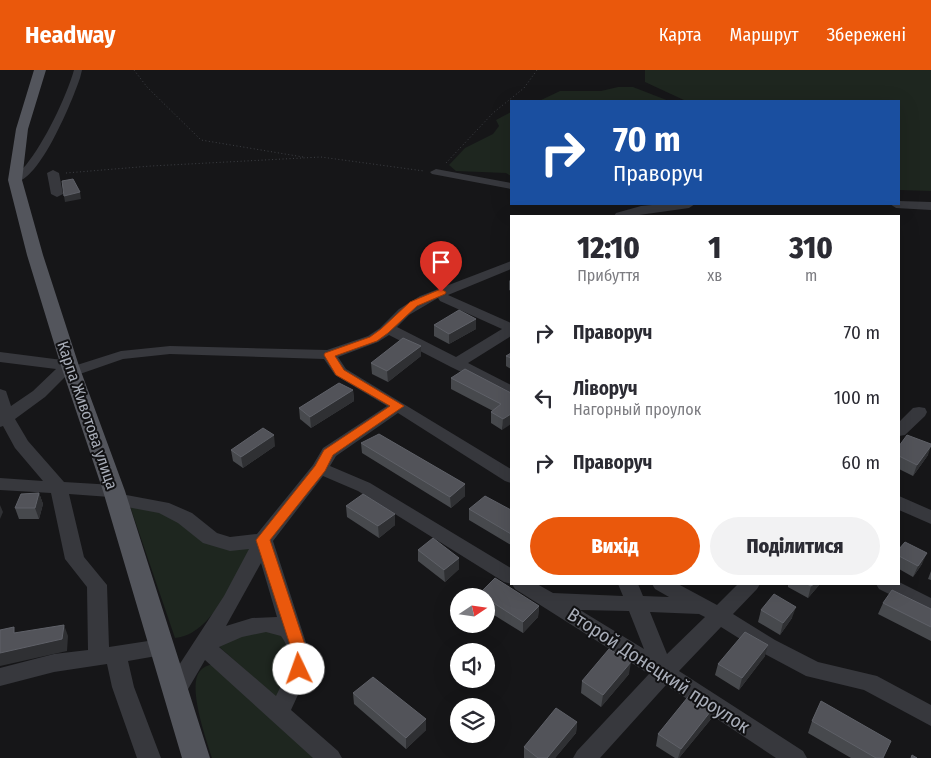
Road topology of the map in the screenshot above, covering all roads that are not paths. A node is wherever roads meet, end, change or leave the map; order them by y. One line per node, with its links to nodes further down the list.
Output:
1 (40, 70): 5 (main road, Карпа Животова улица)
2 (78, 70): 5 (street)
3 (436, 172): 6 (street)
4 (53, 173): 7 (street)
5 (15, 180): 20 (main road, Карпа Животова улица)
6 (510, 186)
7 (57, 194)
8 (900, 204): 10 (street)
9 (681, 205): 11 (street)
10 (931, 206)
11 (624, 215)
12 (510, 266): 14 (street)
13 (445, 298): 15 (street)
14 (387, 328): 17 (street); 19 (street)
15 (510, 329)
16 (510, 330): 19 (street)
17 (329, 355): 20 (street); 23 (street)
18 (0, 357): 20 (street)
19 (456, 364): 21 (street)
20 (71, 369): 25 (street); 31 (main road, Карпа Животова улица)
21 (510, 391)
22 (0, 394): 25 (street)
23 (398, 406): 27 (street); 28 (street)
24 (919, 412): 26 (street)
25 (3, 420): 30 (street)
26 (900, 430)
27 (320, 468): 34 (street); 35 (street)
28 (510, 476)
29 (0, 484): 30 (street)
30 (59, 488): 31 (street); 50 (street)
31 (115, 496): 34 (street); 49 (main road, Карпа Животова улица)
32 (900, 502): 33 (street)
33 (931, 518)
34 (263, 540): 47 (street); 48 (street)
35 (510, 576)
36 (524, 585): 42 (street, Второй Донецкий проулок)
37 (620, 585): 43 (street)
38 (628, 585): 44 (street)
39 (664, 585): 46 (street)
40 (748, 585): 46 (street)
41 (888, 585): 45 (street)
42 (551, 601): 43 (street); 51 (street, Второй Донецкий проулок)
43 (600, 603): 44 (street)
44 (636, 604): 46 (street); 51 (street)
45 (931, 607)
46 (710, 610): 51 (street); 55 (street)
47 (293, 634): 48 (street); 54 (street)
48 (202, 645): 53 (street); 54 (street)
49 (161, 648): 50 (street); 53 (main road, Карпа Животова улица)
50 (107, 656): 52 (street); 56 (street)
51 (664, 672): 59 (street); 60 (street, Второй Донецкий проулок)
52 (0, 677)
53 (176, 689): 57 (main road, Карпа Животова улица)
54 (279, 712): 58 (street)
55 (931, 716)
56 (148, 758)
57 (196, 758)
58 (330, 758)
59 (585, 758)
60 (796, 758)

